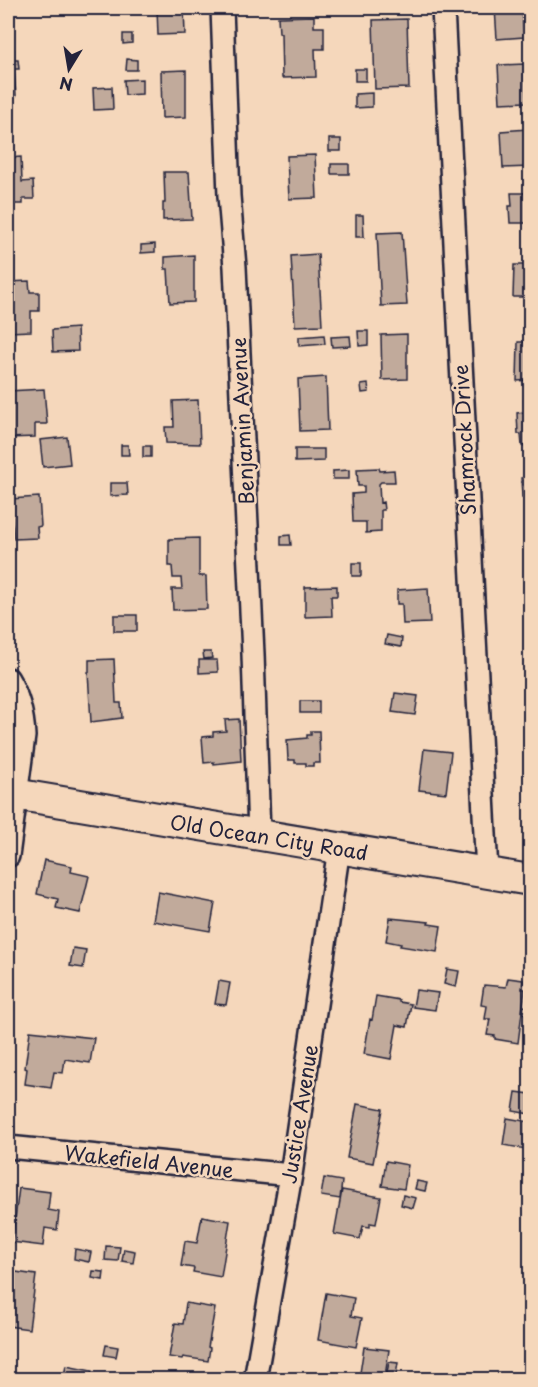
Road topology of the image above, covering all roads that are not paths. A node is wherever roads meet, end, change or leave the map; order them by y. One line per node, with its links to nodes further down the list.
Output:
1 (222, 8): 5 (street, Benjamin Avenue)
2 (443, 8): 8 (street, Shamrock Drive)
3 (8, 679): 4 (street)
4 (12, 794): 5 (main road, Old Ocean City Road); 7 (street)
5 (259, 835): 6 (main road, Old Ocean City Road)
6 (339, 848): 8 (main road, Old Ocean City Road); 11 (street, Justice Avenue)
7 (8, 856)
8 (487, 873): 9 (main road, Old Ocean City Road)
9 (531, 880)
10 (8, 1147): 11 (street, Wakefield Avenue)
11 (291, 1175): 12 (street, Justice Avenue)
12 (255, 1380)

